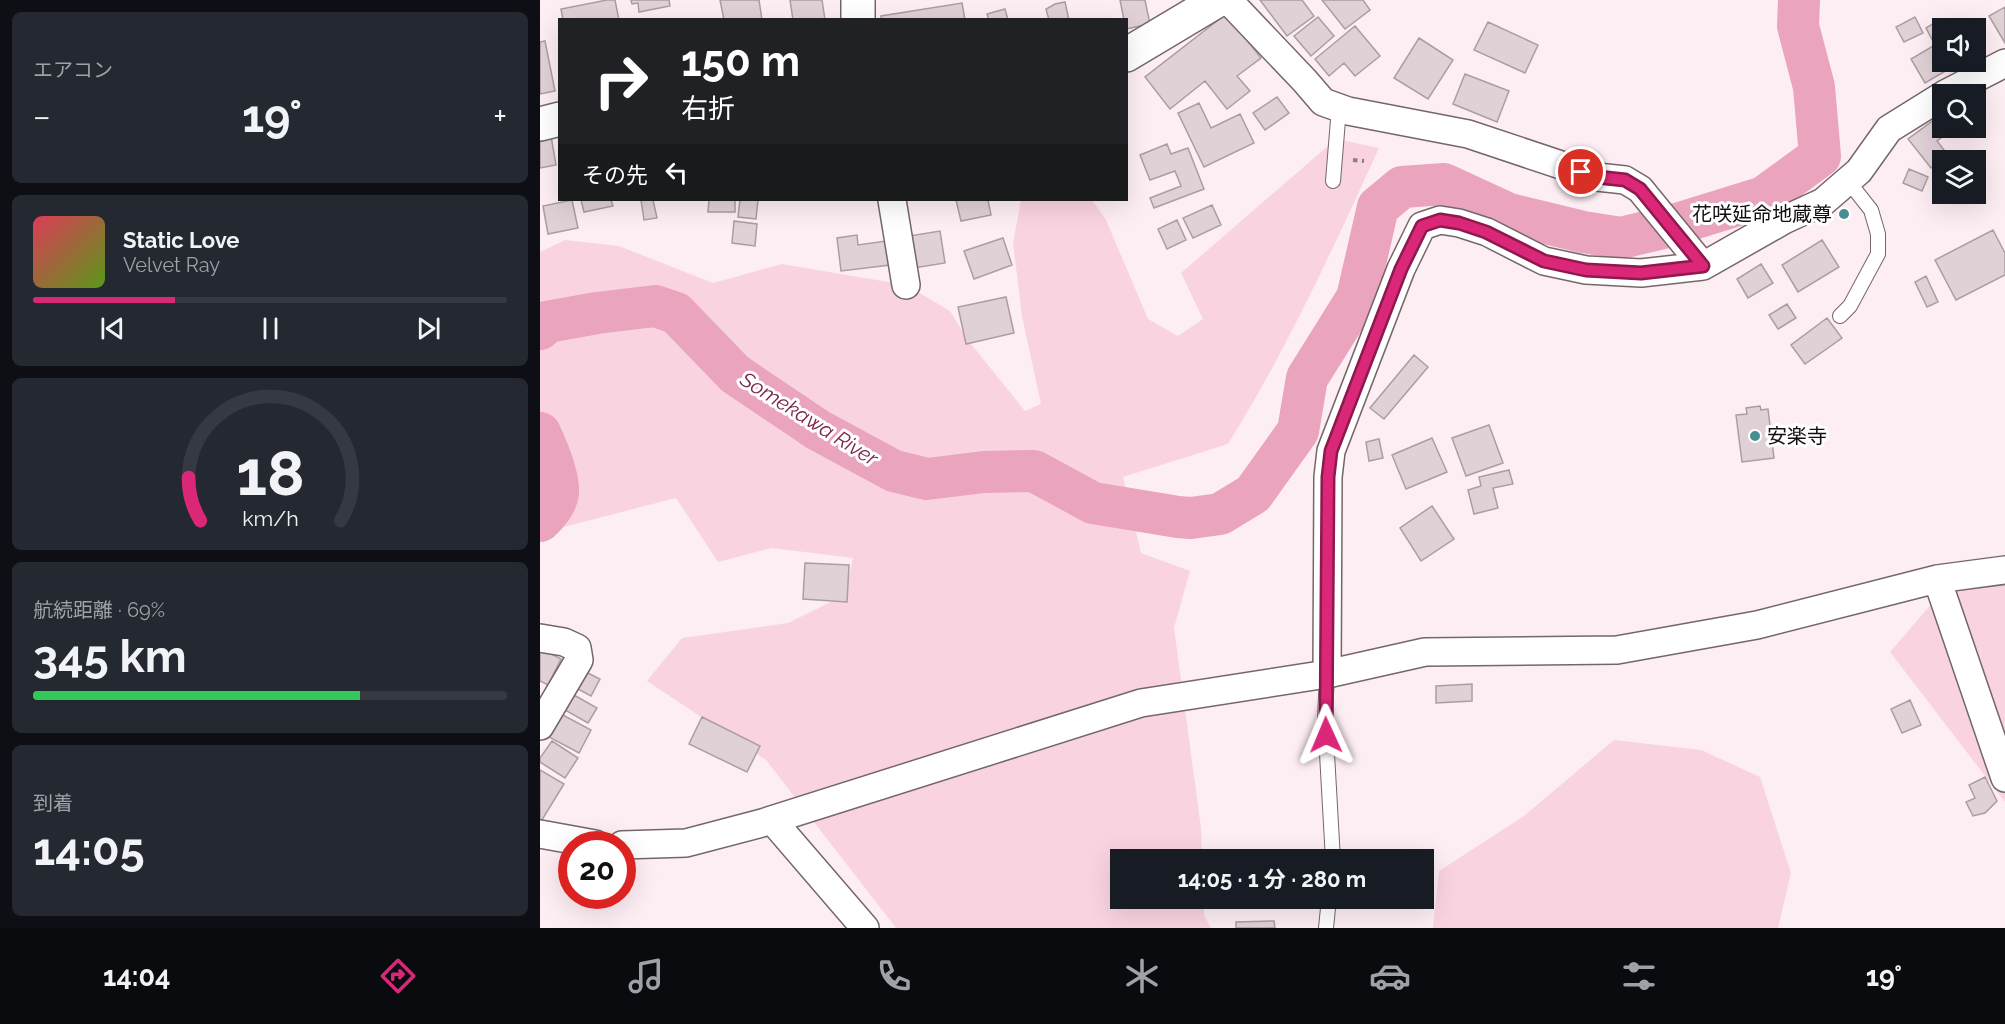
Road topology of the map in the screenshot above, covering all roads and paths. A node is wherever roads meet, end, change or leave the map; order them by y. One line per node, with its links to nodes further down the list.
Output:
1 (858, 0): 4 (main road)
2 (1218, 0): 5 (main road)
3 (1228, 0): 9 (street)
4 (858, 18)
5 (1128, 54)
6 (2005, 63): 7 (street)
7 (1965, 84)
8 (1932, 102): 13 (street)
9 (1342, 110): 12 (lane); 15 (street)
10 (558, 119): 11 (main road)
11 (540, 124)
12 (1333, 181)
13 (1848, 181): 15 (street); 17 (lane)
14 (892, 201): 16 (street)
15 (1698, 261): 21 (street)
16 (906, 285)
17 (1840, 316)
18 (2005, 570): 19 (street)
19 (1937, 579): 21 (street); 23 (street)
20 (540, 638): 22 (street)
21 (1327, 674): 24 (street); 28 (lane)
22 (540, 726)
23 (2005, 778)
24 (772, 820): 27 (street); 30 (street)
25 (540, 834): 26 (street)
26 (558, 837)
27 (636, 845)
28 (1332, 849)
29 (1328, 909): 31 (lane)
30 (865, 928)
31 (1326, 928)

